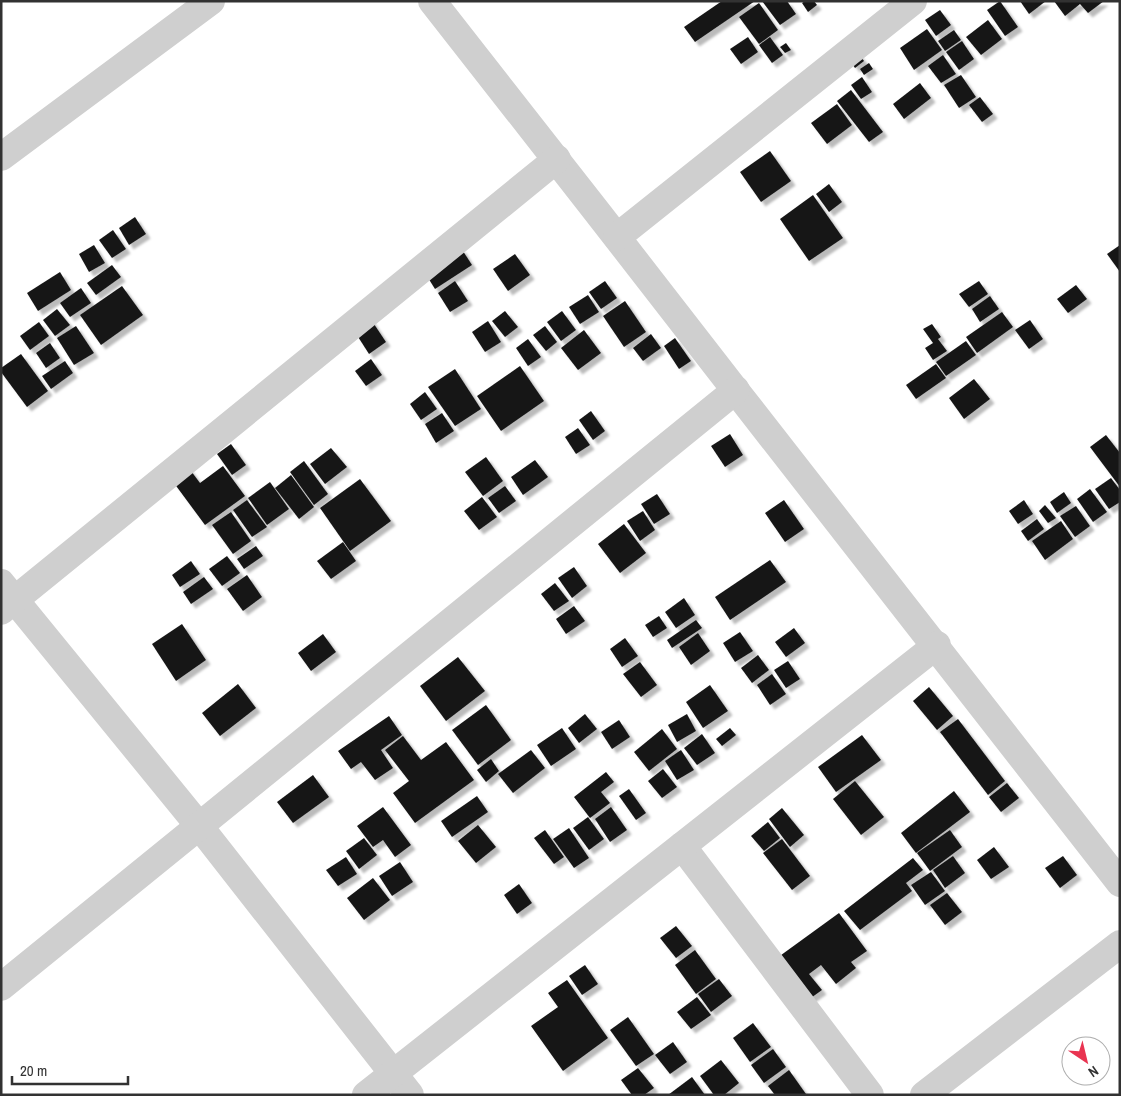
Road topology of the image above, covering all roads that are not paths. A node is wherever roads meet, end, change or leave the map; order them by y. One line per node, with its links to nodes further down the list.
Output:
1 (211, 1): 4 (street)
2 (432, 1): 5 (street)
3 (913, 1): 6 (street)
4 (1, 157)
5 (557, 159): 6 (street); 8 (street)
6 (617, 236): 7 (street)
7 (736, 390): 9 (street); 10 (street)
8 (6, 598): 10 (street)
9 (937, 645): 11 (street); 12 (street)
10 (200, 827): 14 (street); 15 (street)
11 (682, 846): 15 (street); 18 (street)
12 (1120, 882)
13 (1120, 944): 19 (street)
14 (1, 987)
15 (393, 1073): 16 (street); 17 (street)
16 (366, 1095)
17 (410, 1095)
18 (870, 1095)
19 (924, 1095)

